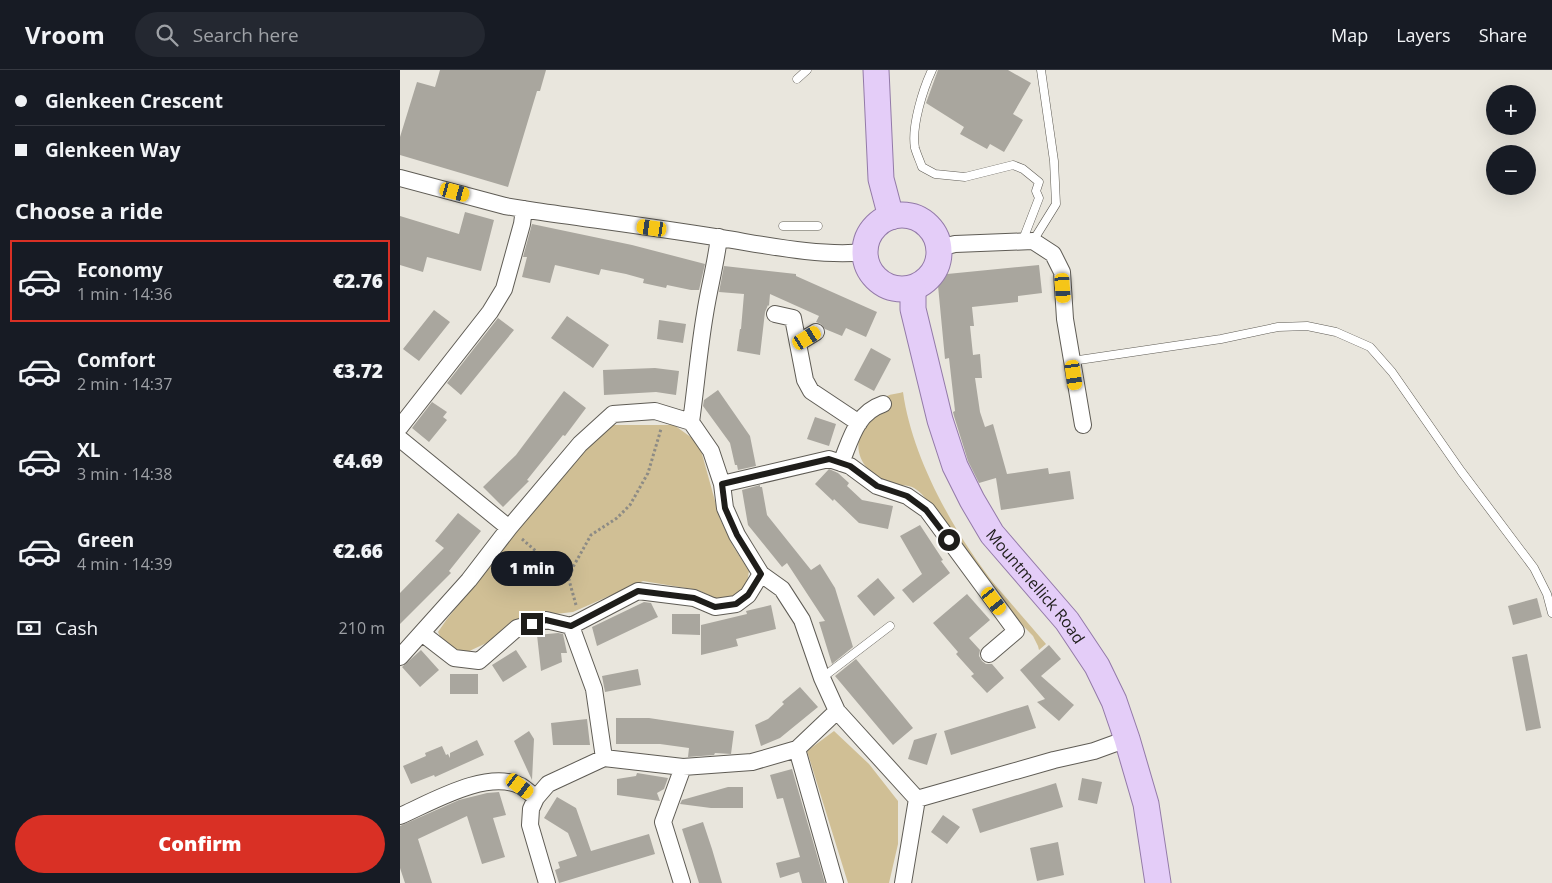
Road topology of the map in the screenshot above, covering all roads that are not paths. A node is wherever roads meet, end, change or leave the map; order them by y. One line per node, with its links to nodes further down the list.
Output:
1 (807, 70): 5 (lane)
2 (932, 70): 12 (lane)
3 (1042, 70): 12 (lane)
4 (878, 75): 8 (main road)
5 (797, 79)
6 (400, 178): 7 (street)
7 (524, 209): 11 (street); 24 (street)
8 (891, 217): 13 (main road); 14 (main road)
9 (783, 226): 10 (lane)
10 (818, 226)
11 (719, 237): 14 (street); 21 (street)
12 (1028, 242): 13 (street); 19 (street)
13 (939, 248): 15 (main road)
14 (865, 252): 15 (main road)
15 (913, 288): 38 (main road, Mountmellick Road)
16 (775, 314): 18 (street)
17 (816, 332): 18 (street)
18 (798, 343): 22 (street)
19 (1072, 361): 23 (street); 30 (lane)
20 (883, 404): 22 (street)
21 (691, 422): 27 (street); 28 (street)
22 (859, 423): 26 (street)
23 (1083, 425)
24 (400, 427)
25 (400, 439): 28 (street)
26 (841, 463): 27 (street); 34 (street)
27 (722, 484): 29 (street)
28 (509, 528): 33 (street)
29 (761, 574): 31 (street); 36 (street)
30 (1552, 613)
31 (576, 623): 33 (street); 40 (street)
32 (890, 626): 36 (lane)
33 (422, 634): 35 (street)
34 (989, 654)
35 (400, 657)
36 (822, 678): 37 (street)
37 (837, 711): 39 (street); 43 (street)
38 (1127, 739): 43 (street); 49 (main road, Mountmellick Road)
39 (797, 749): 41 (street); 47 (street)
40 (604, 758): 41 (street); 42 (street)
41 (683, 767): 46 (street)
42 (536, 798): 44 (street); 45 (street)
43 (917, 799): 48 (street)
44 (400, 816)
45 (547, 883)
46 (682, 883)
47 (835, 883)
48 (904, 883)
49 (1158, 883)

